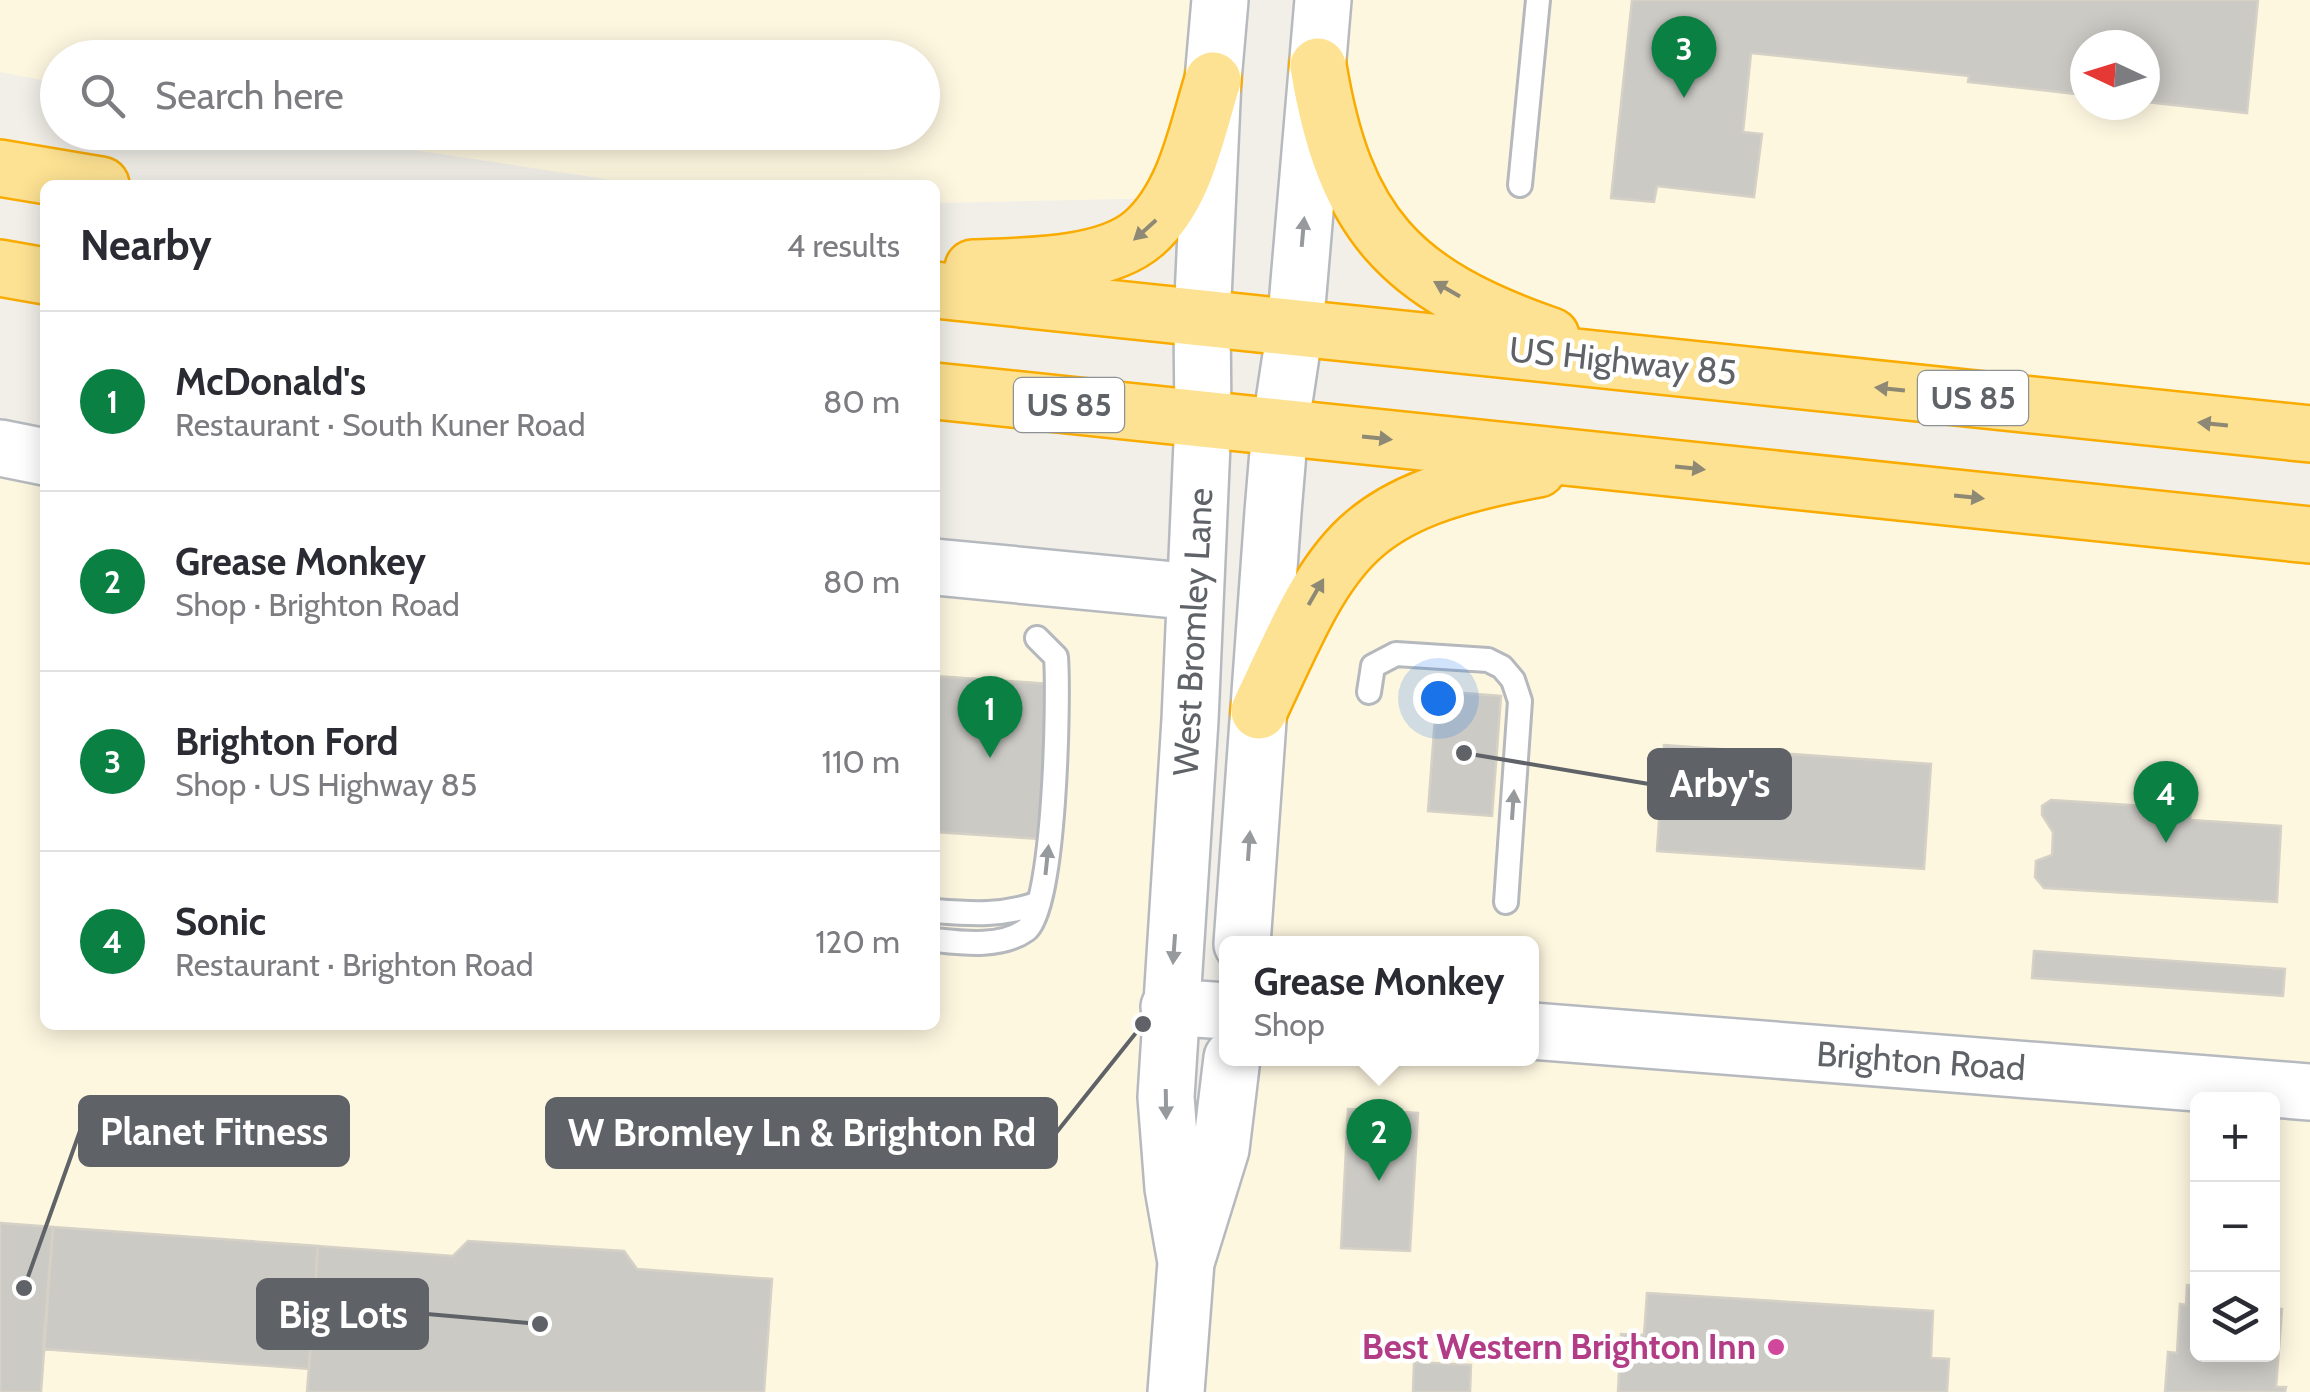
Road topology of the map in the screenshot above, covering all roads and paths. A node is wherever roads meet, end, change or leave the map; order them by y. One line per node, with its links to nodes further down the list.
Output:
1 (1220, 0): 5 (main road, West Bromley Lane)
2 (1323, 0): 4 (main road, West Bromley Lane)
3 (1538, 0): 8 (lane)
4 (1318, 66): 14 (main road, West Bromley Lane, one-way to 4); 15 (highway, one-way to 4)
5 (1213, 80): 10 (highway, one-way to 10); 13 (main road, West Bromley Lane)
6 (0, 168): 7 (highway)
7 (71, 180)
8 (1520, 186)
9 (0, 268): 11 (highway)
10 (940, 268)
11 (40, 275)
12 (940, 291): 13 (highway, US Highway 85 / US 85)
13 (1202, 320): 14 (highway, US Highway 85 / US 85); 17 (main road, West Bromley Lane)
14 (1295, 329): 15 (highway, US Highway 85 / US 85); 18 (main road, West Bromley Lane)
15 (1635, 362): 19 (highway, US Highway 85 / US 85, one-way to 15)
16 (940, 392): 17 (highway, US 85)
17 (1203, 420): 18 (highway, US 85); 25 (main road, West Bromley Lane)
18 (1280, 428): 22 (highway, US 85, one-way to 22); 28 (main road, West Bromley Lane)
19 (2310, 434)
20 (0, 448): 21 (main road)
21 (40, 456)
22 (1593, 458): 23 (highway, US 85, one-way to 23); 28 (highway, one-way to 22)
23 (2310, 535)
24 (940, 567): 25 (main road)
25 (1195, 592): 34 (main road, West Bromley Lane, one-way to 34)
26 (1037, 638): 30 (lane, one-way to 26)
27 (1369, 692): 29 (lane, one-way to 27)
28 (1259, 712): 32 (main road, West Bromley Lane, one-way to 28)
29 (1506, 902)
30 (1039, 903): 31 (lane); 33 (lane)
31 (940, 911)
32 (1243, 936)
33 (940, 941)
34 (1169, 1007): 35 (main road); 39 (main road, West Bromley Lane, one-way to 39)
35 (1219, 1011)
36 (1539, 1033): 38 (main road, Brighton Road)
37 (1231, 1066): 39 (main road, West Bromley Lane)
38 (2310, 1092)
39 (1186, 1262): 40 (main road, West Bromley Lane)
40 (1176, 1392)

